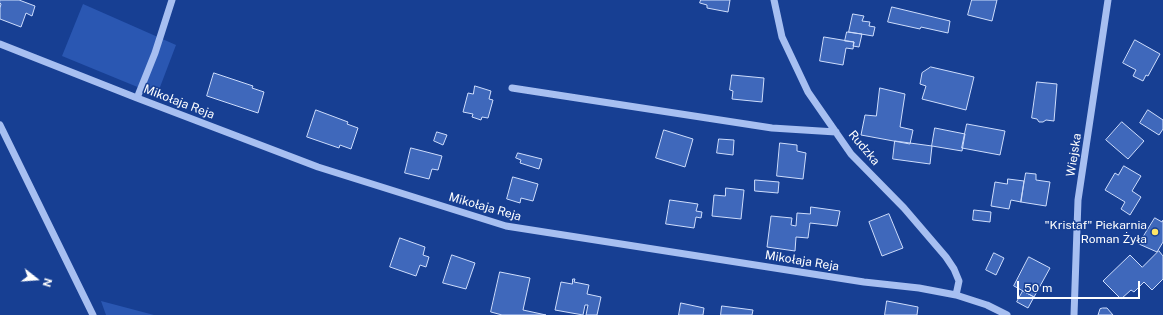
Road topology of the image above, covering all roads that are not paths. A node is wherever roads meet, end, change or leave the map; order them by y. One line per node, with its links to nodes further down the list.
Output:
1 (172, 0): 6 (street)
2 (774, 0): 8 (street, Rudzka)
3 (1108, 0): 12 (street, Wiejska)
4 (0, 44): 6 (street, Mikołaja Reja)
5 (512, 88): 8 (street)
6 (137, 98): 9 (street, Mikołaja Reja)
7 (0, 125): 10 (street)
8 (836, 132): 9 (street, Rudzka)
9 (956, 295): 11 (street, Mikołaja Reja)
10 (93, 315)
11 (1007, 315)
12 (1074, 315)

